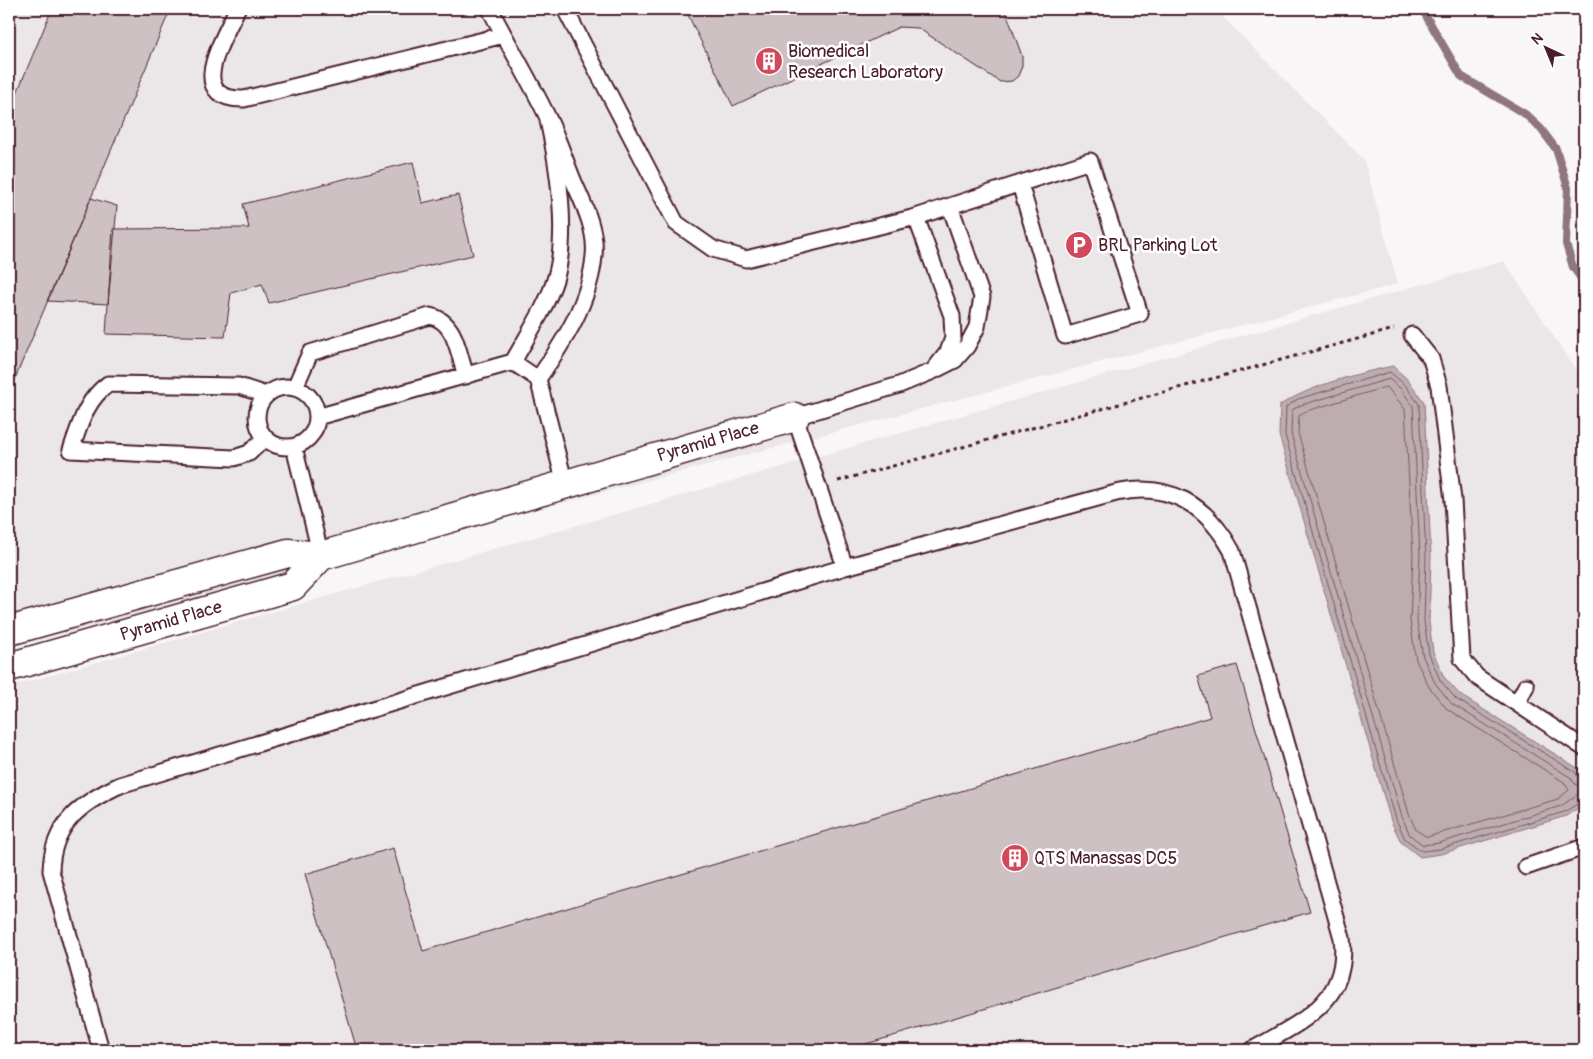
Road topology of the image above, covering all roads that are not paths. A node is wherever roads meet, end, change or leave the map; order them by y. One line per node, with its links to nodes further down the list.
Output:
1 (236, 9): 4 (lane)
2 (490, 9): 4 (lane)
3 (565, 9): 8 (lane)
4 (504, 35): 5 (lane)
5 (548, 120): 10 (lane); 13 (lane)
6 (1020, 184): 6 (lane); 7 (lane)
7 (950, 206): 8 (lane); 11 (lane)
8 (916, 217): 11 (lane, Pyramid Place)
9 (1412, 335): 26 (lane)
10 (514, 362): 12 (lane); 13 (lane)
11 (933, 371): 17 (lane, Pyramid Place)
12 (466, 376): 14 (lane); 16 (lane)
13 (538, 380): 20 (lane)
14 (295, 388): 15 (lane); 16 (lane)
15 (266, 395): 18 (lane); 18 (lane)
16 (317, 417): 19 (lane)
17 (794, 417): 20 (street, Pyramid Place); 22 (lane)
18 (265, 438): 19 (lane)
19 (294, 447): 21 (lane)
20 (565, 484): 21 (street, Pyramid Place)
21 (321, 556): 23 (street, Pyramid Place); 24 (street, Pyramid Place)
22 (845, 567): 30 (lane); 31 (lane)
23 (9, 631)
24 (9, 667)
25 (1526, 686): 26 (lane)
26 (1516, 703): 27 (lane)
27 (1584, 748)
28 (1584, 847): 29 (lane)
29 (1526, 867)
30 (101, 1050)
31 (1252, 1050)

